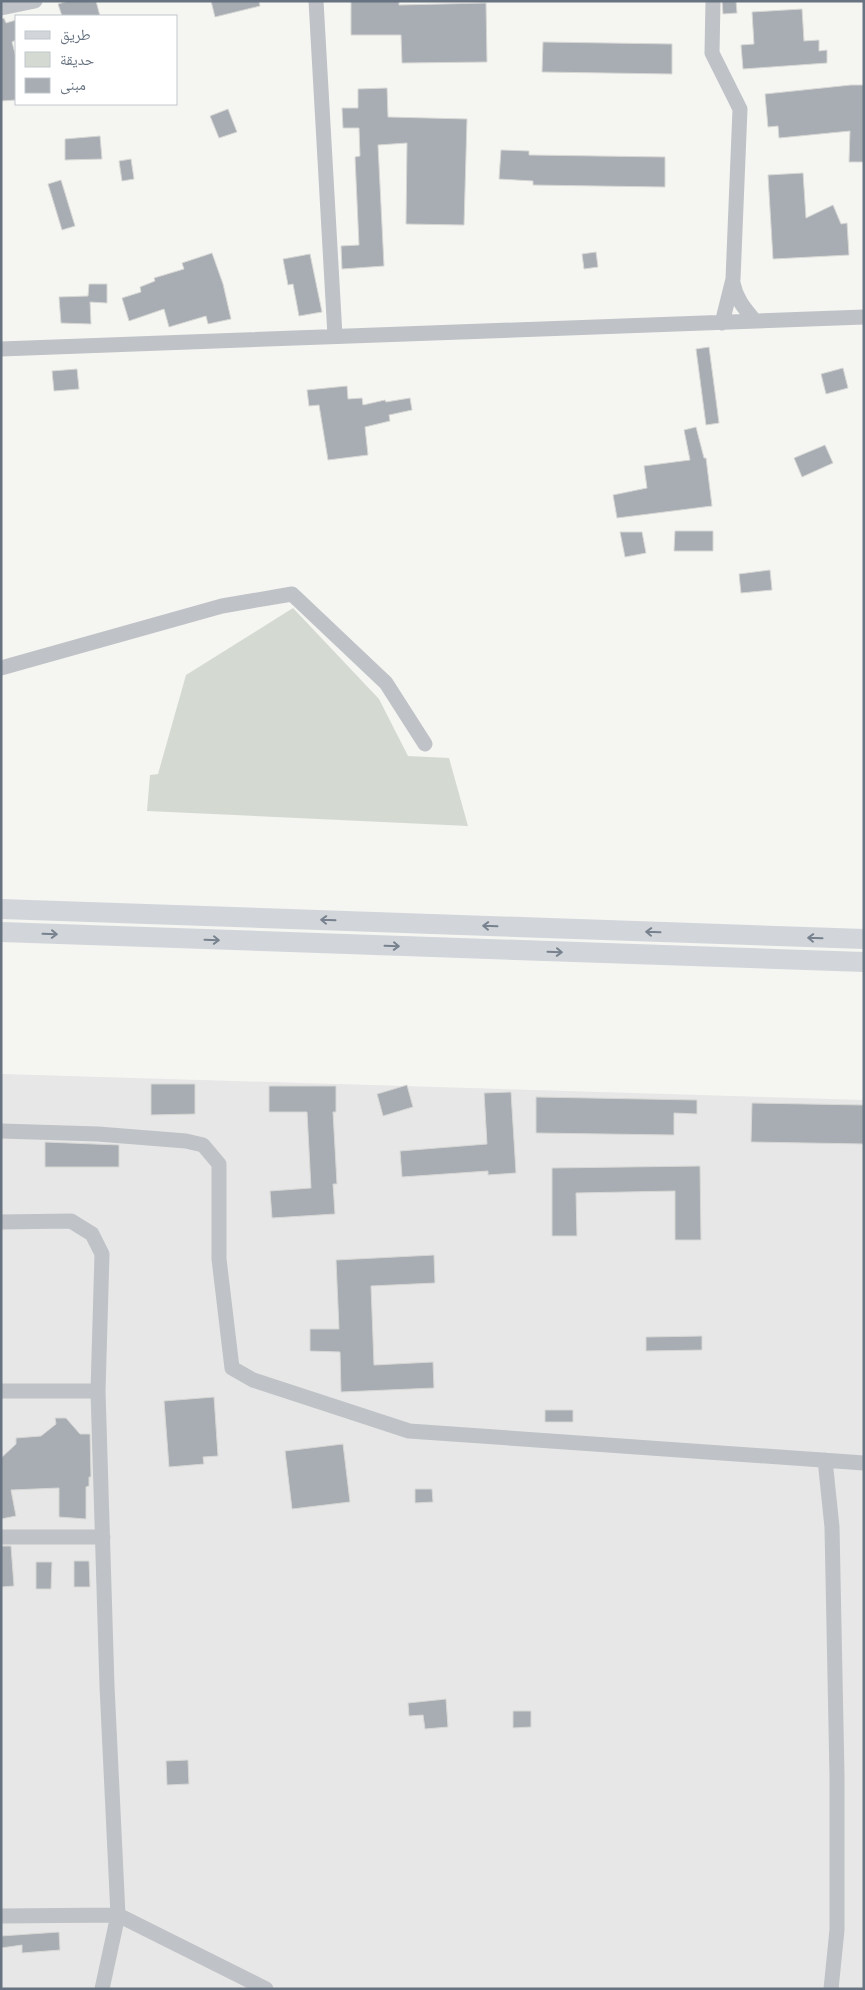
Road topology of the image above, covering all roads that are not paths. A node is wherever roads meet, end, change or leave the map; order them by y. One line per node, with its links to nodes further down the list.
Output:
1 (35, 1): 4 (street)
2 (316, 1): 9 (street)
3 (713, 1): 5 (street)
4 (1, 8)
5 (733, 279): 7 (street); 8 (street)
6 (864, 317): 7 (street)
7 (755, 321): 8 (street)
8 (722, 323): 9 (street)
9 (335, 336): 10 (street)
10 (1, 349)
11 (1, 668): 12 (street)
12 (425, 744)
13 (1, 909): 15 (main road, one-way to 13)
14 (1, 932): 16 (main road, one-way to 16)
15 (864, 940)
16 (864, 962)
17 (1, 1131): 21 (street)
18 (1, 1222): 20 (street)
19 (1, 1391): 20 (street)
20 (98, 1391): 23 (street)
21 (825, 1460): 22 (street); 29 (street)
22 (864, 1463)
23 (102, 1537): 24 (street); 25 (street)
24 (1, 1538)
25 (118, 1915): 26 (street); 27 (street); 28 (street)
26 (1, 1916)
27 (102, 1989)
28 (266, 1989)
29 (831, 1989)

